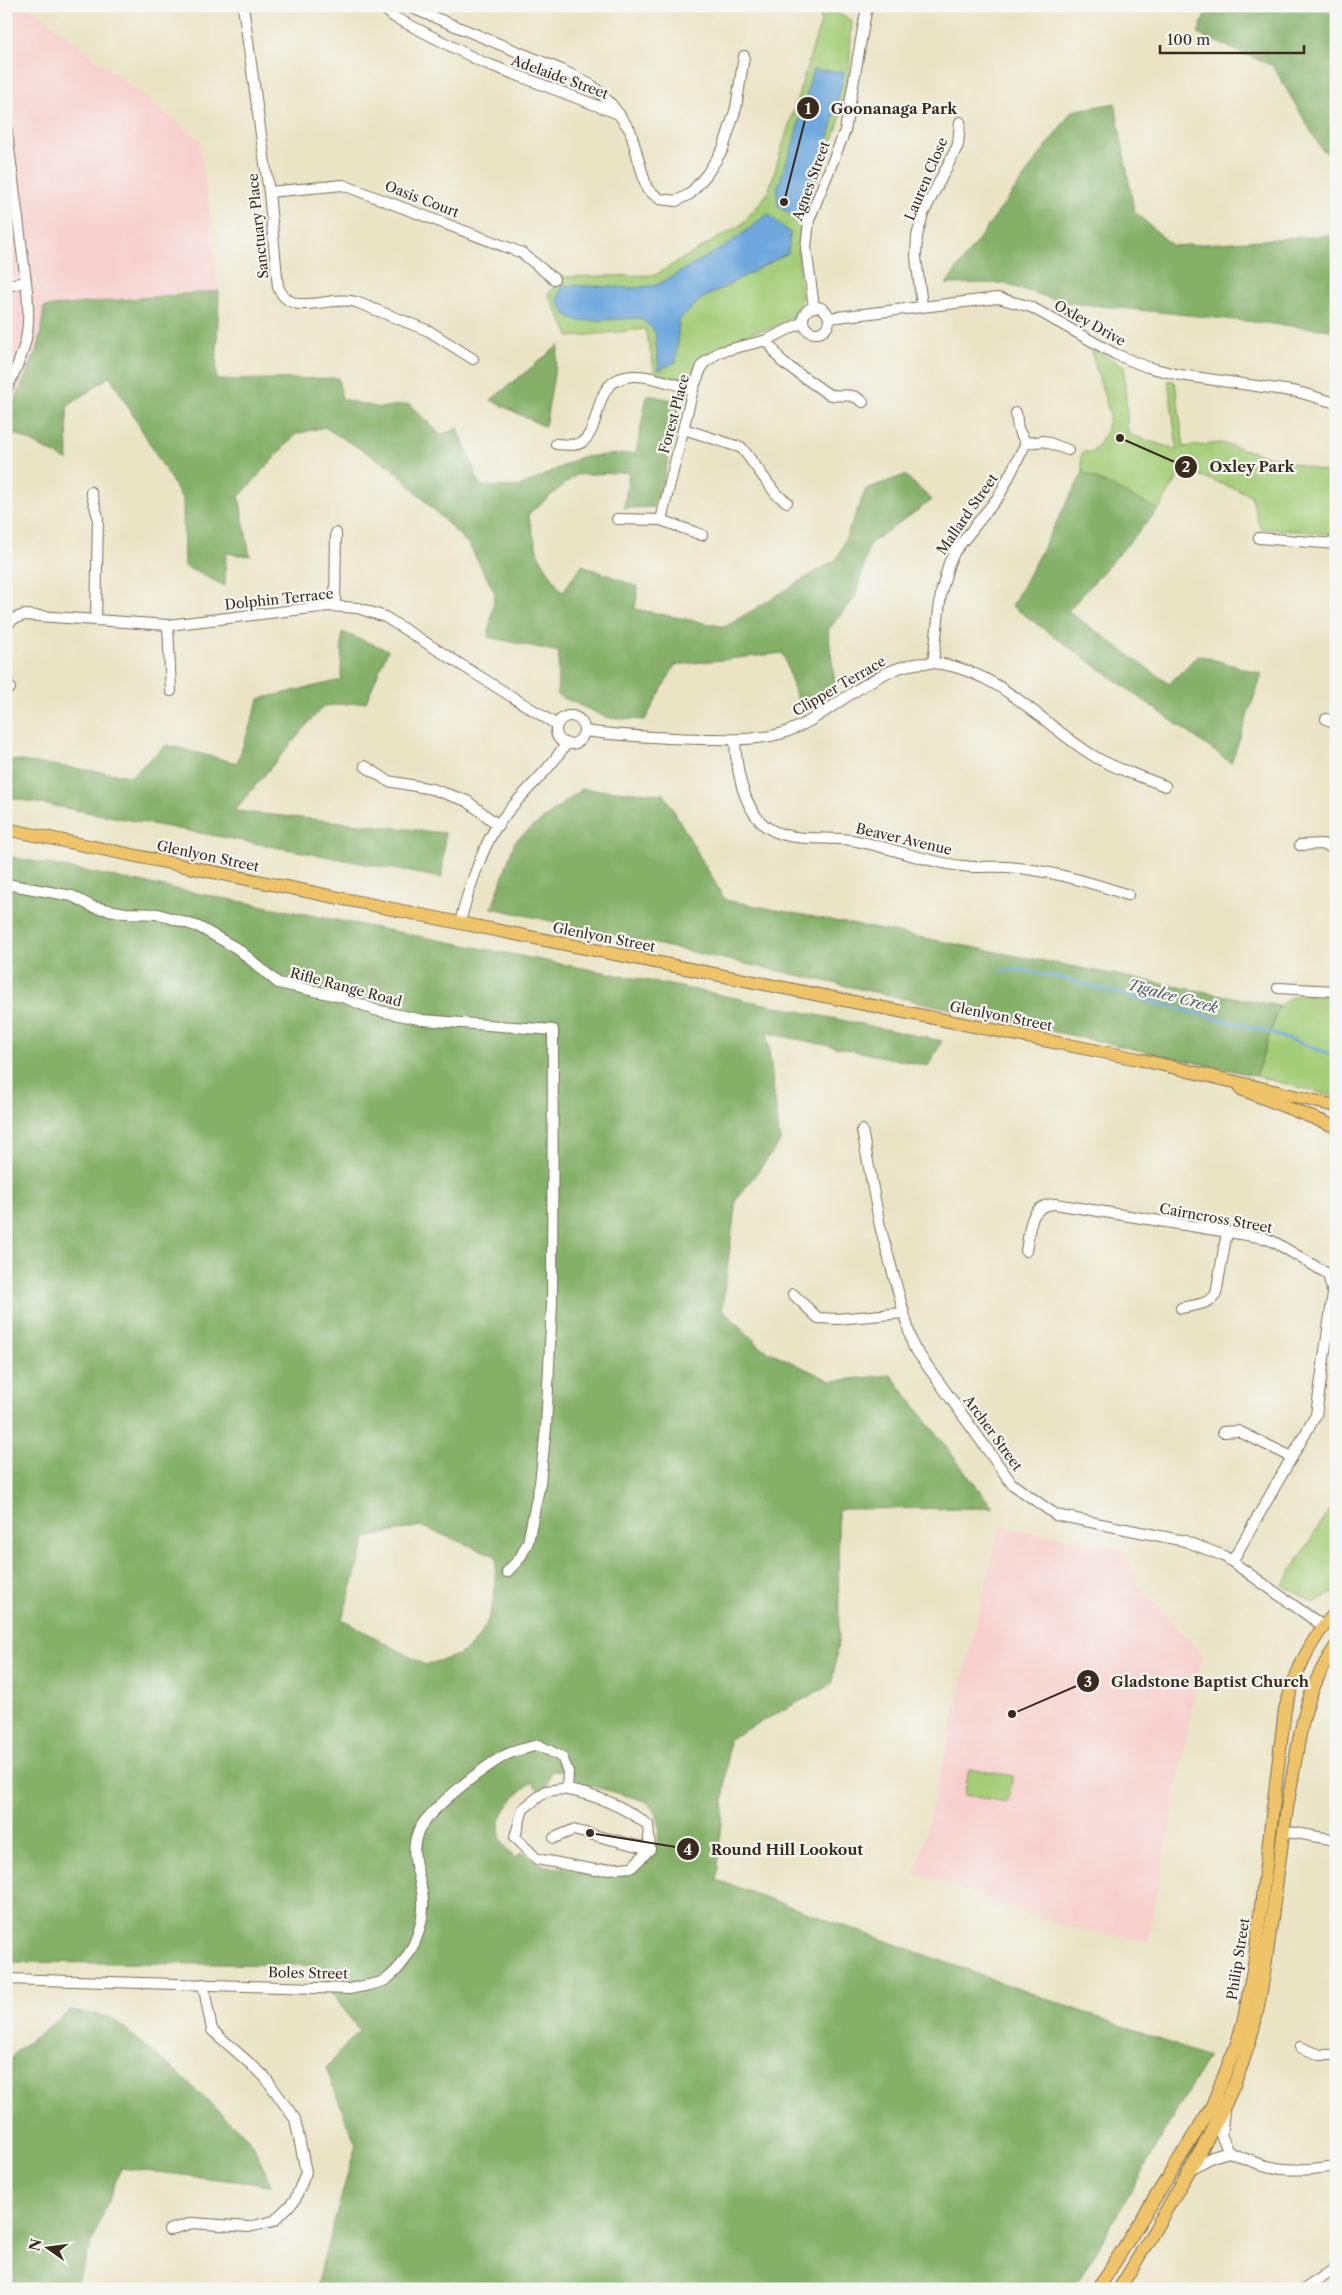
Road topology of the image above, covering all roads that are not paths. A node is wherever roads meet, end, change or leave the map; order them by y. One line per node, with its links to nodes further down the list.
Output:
1 (243, 6): 9 (street, Sanctuary Place)
2 (407, 6): 6 (street, Adelaide Street)
3 (867, 6): 14 (street, Agnes Street)
4 (382, 8): 6 (street, Adelaide Street)
5 (744, 56): 6 (street)
6 (620, 114)
7 (960, 122): 13 (street, Lauren Close)
8 (6, 124): 11 (street)
9 (270, 192): 10 (street, Oasis Court); 18 (street, Sanctuary Place)
10 (554, 279)
11 (26, 282): 12 (street); 20 (street)
12 (6, 286)
13 (922, 306): 15 (street, Oxley Drive); 22 (street, Oxley Drive)
14 (814, 307): 15 (street); 16 (street)
15 (829, 318): 16 (street)
16 (803, 322): 17 (street, Forest Place)
17 (767, 340): 19 (street, Forest Place); 21 (street)
18 (473, 359)
19 (693, 389): 24 (street, Forest Place); 26 (street)
20 (6, 390)
21 (863, 402)
22 (1336, 402)
23 (1016, 413): 25 (street)
24 (684, 429): 29 (street); 31 (street, Forest Place)
25 (1026, 443): 27 (street); 40 (street, Mallard Street)
26 (556, 444)
27 (1068, 450)
28 (91, 492): 37 (street)
29 (787, 502)
30 (617, 519): 31 (street)
31 (661, 520): 33 (street)
32 (336, 533): 36 (street)
33 (702, 535)
34 (1259, 538): 35 (street)
35 (1336, 544)
36 (335, 606): 38 (street, Dolphin Terrace); 42 (street, Dolphin Terrace)
37 (96, 620): 38 (street, Dolphin Terrace); 39 (street, Dolphin Terrace)
38 (168, 625): 41 (street)
39 (6, 626)
40 (933, 663): 44 (street, Clipper Terrace); 47 (street, Clipper Terrace)
41 (171, 691)
42 (557, 725): 43 (street); 45 (street)
43 (584, 731): 44 (street, Clipper Terrace); 45 (street)
44 (735, 740): 53 (street, Beaver Avenue)
45 (566, 744): 48 (street)
46 (365, 766): 48 (street)
47 (1165, 786)
48 (498, 825): 54 (street)
49 (6, 829): 54 (main road, Glenlyon Street)
50 (1300, 845): 51 (street)
51 (1336, 849)
52 (6, 884): 69 (street, Rifle Range Road)
53 (1128, 895)
54 (460, 923): 57 (main road, Glenlyon Street)
55 (1278, 988): 56 (street)
56 (1336, 991)
57 (1197, 1071): 58 (main road, Glenlyon Street); 59 (main road, Glenlyon Street)
58 (1336, 1106)
59 (1336, 1127)
60 (862, 1130): 65 (street, Archer Street)
61 (1227, 1232): 62 (street, Cairncross Street); 64 (street); 67 (street, Cairncross Street)
62 (1026, 1251)
63 (793, 1294): 65 (street)
64 (1181, 1308)
65 (904, 1312): 68 (street, Archer Street)
66 (1223, 1432): 67 (street)
67 (1292, 1457): 68 (street, Cairncross Street)
68 (1233, 1560): 71 (street, Archer Street)
69 (506, 1572)
70 (1336, 1612): 71 (main road, Philip Street)
71 (1323, 1626): 72 (main road); 89 (main road, Philip Street)
72 (1336, 1628)
73 (1336, 1646): 75 (main road, Philip Street)
74 (567, 1790): 78 (street); 78 (street); 80 (street, Boles Street)
75 (1283, 1831): 77 (street); 83 (main road, Philip Street)
76 (554, 1838): 78 (street)
77 (1336, 1840)
78 (650, 1849)
79 (6, 1979): 80 (street, Boles Street)
80 (203, 1984): 87 (street)
81 (1300, 2047): 82 (street)
82 (1336, 2055)
83 (1224, 2109): 84 (street); 86 (main road, Philip Street)
84 (1229, 2152): 85 (street); 86 (street)
85 (1336, 2166)
86 (1190, 2170): 90 (main road, Philip Street)
87 (169, 2230)
88 (1336, 2268): 91 (street)
89 (1098, 2289)
90 (1119, 2289)
91 (1306, 2289)

